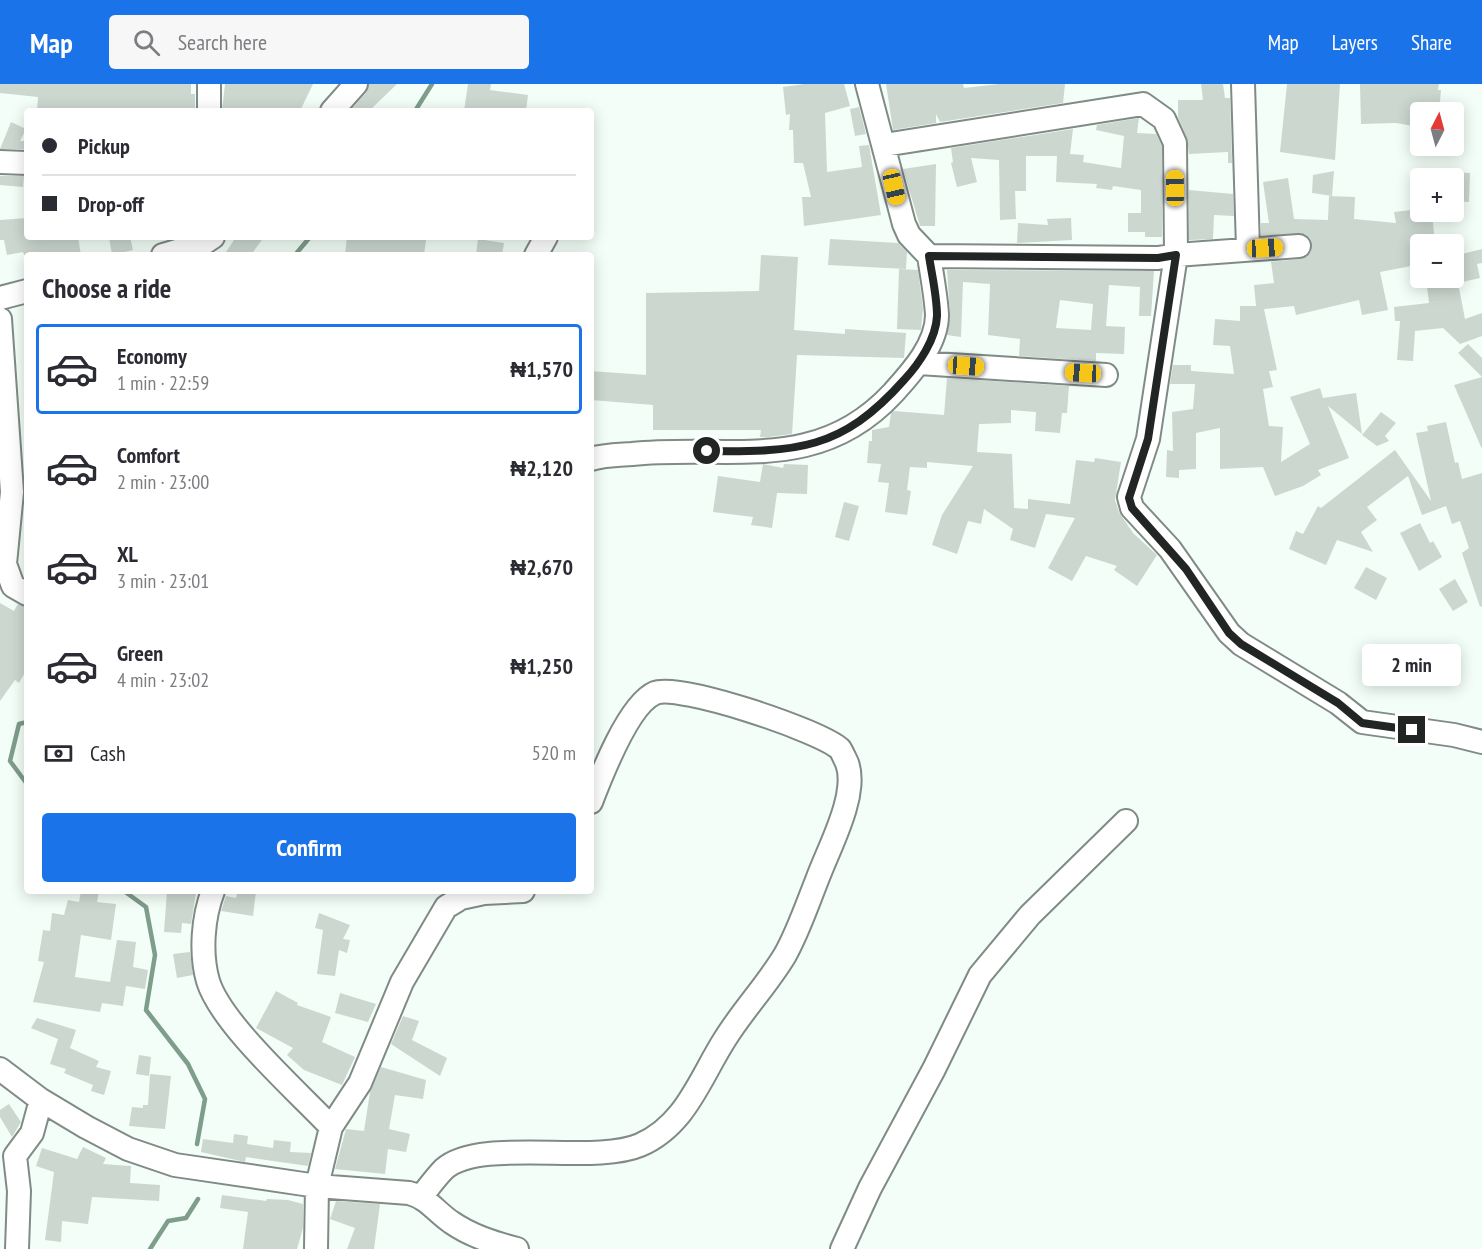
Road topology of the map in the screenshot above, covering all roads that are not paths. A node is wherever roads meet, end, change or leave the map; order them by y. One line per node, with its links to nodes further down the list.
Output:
1 (209, 84): 5 (street)
2 (356, 84): 6 (street)
3 (867, 84): 7 (street)
4 (1243, 84): 12 (street)
5 (209, 108)
6 (335, 108)
7 (884, 145): 14 (street); 15 (street)
8 (0, 162): 9 (street)
9 (24, 163)
10 (204, 240): 13 (street)
11 (1299, 246): 12 (street)
12 (1248, 248): 14 (street)
13 (171, 252)
14 (1176, 255): 15 (street); 23 (street)
15 (929, 256): 19 (street)
16 (24, 292): 17 (street)
17 (0, 298)
18 (0, 319): 22 (street)
19 (919, 363): 20 (street); 21 (street)
20 (1106, 375)
21 (594, 459)
22 (24, 592)
23 (1482, 741)
24 (594, 794): 32 (street)
25 (1125, 821): 36 (street)
26 (212, 894): 30 (street)
27 (479, 894): 30 (street)
28 (0, 1069): 29 (street)
29 (41, 1100): 31 (street); 33 (street)
30 (331, 1126): 31 (street)
31 (317, 1186): 32 (street); 34 (street)
32 (421, 1197): 35 (street)
33 (17, 1249)
34 (316, 1249)
35 (517, 1249)
36 (842, 1249)

